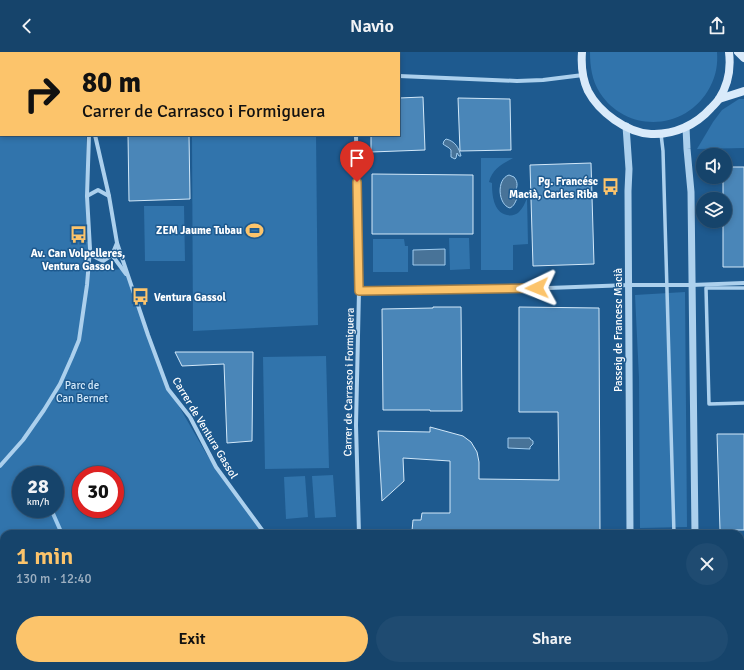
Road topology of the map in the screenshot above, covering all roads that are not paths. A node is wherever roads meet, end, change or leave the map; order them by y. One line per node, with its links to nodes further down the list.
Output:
1 (582, 52): 5 (main road)
2 (730, 52): 8 (main road)
3 (738, 52): 4 (main road)
4 (744, 58)
5 (583, 75): 6 (street); 9 (main road)
6 (400, 76)
7 (744, 91): 8 (main road)
8 (719, 99): 10 (main road)
9 (626, 126): 11 (main road); 22 (street, Passeig de Francesc Macià)
10 (686, 127): 11 (main road); 24 (street)
11 (660, 133): 23 (street)
12 (89, 136): 15 (street)
13 (95, 136): 16 (street, Carrer de Ventura Gassol)
14 (356, 136): 26 (street, Carrer de Carrasco i Formiguera)
15 (87, 196): 16 (street); 18 (street)
16 (109, 196): 17 (street, Carrer de Ventura Gassol)
17 (117, 243): 19 (street); 20 (street, Carrer de Ventura Gassol)
18 (90, 254): 19 (street); 28 (street)
19 (112, 255): 20 (street, Carrer de Ventura Gassol)
20 (129, 277): 29 (street, Carrer de Ventura Gassol)
21 (744, 283): 24 (street)
22 (629, 285): 23 (street); 26 (street); 31 (street, Passeig de Francesc Macià)
23 (667, 285): 24 (street); 32 (street)
24 (692, 285): 33 (street)
25 (744, 288): 27 (street)
26 (359, 291): 30 (street, Carrer de Carrasco i Formiguera)
27 (744, 403)
28 (0, 466)
29 (262, 530)
30 (359, 530)
31 (630, 530)
32 (674, 530)
33 (695, 530)

